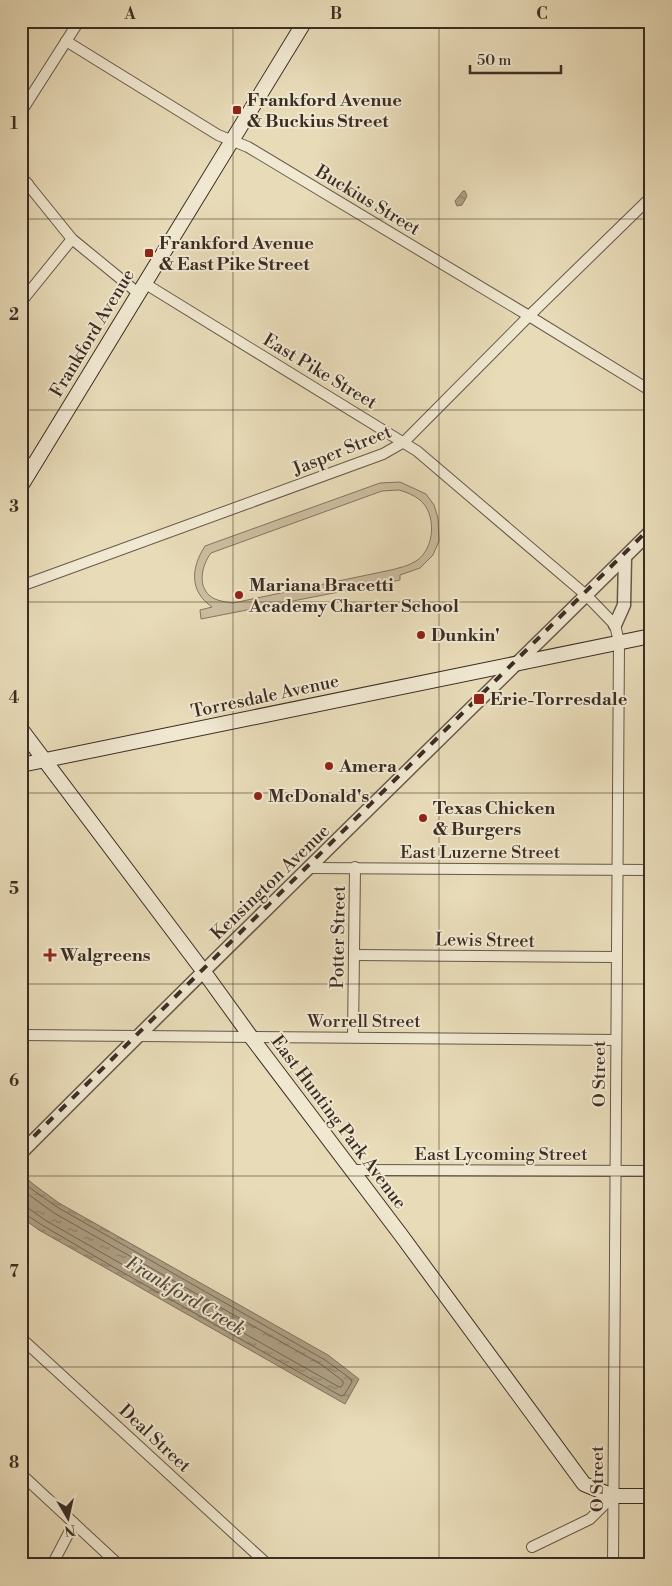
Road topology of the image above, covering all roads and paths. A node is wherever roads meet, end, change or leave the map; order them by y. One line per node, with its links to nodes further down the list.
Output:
1 (78, 21): 3 (street)
2 (305, 21): 5 (main road, Frankford Avenue)
3 (66, 41): 4 (street); 5 (street, Buckius Street)
4 (21, 112)
5 (232, 140): 9 (main road, Frankford Avenue); 11 (street, Buckius Street)
6 (23, 184): 8 (street, East Pike Street)
7 (651, 197): 11 (street, Jasper Street)
8 (72, 239): 9 (street, East Pike Street); 10 (street)
9 (141, 288): 13 (street, East Pike Street); 14 (main road, Frankford Avenue)
10 (21, 302)
11 (529, 316): 12 (street, Buckius Street); 13 (street, Jasper Street)
12 (651, 391)
13 (404, 442): 18 (street, Jasper Street); 19 (street, East Pike Street)
14 (27, 462): 15 (main road, Frankford Avenue)
15 (21, 486)
16 (651, 531): 17 (street, Kensington Avenue)
17 (625, 557): 19 (street, Kensington Avenue); 20 (street)
18 (21, 586)
19 (586, 595): 20 (street); 23 (street, Kensington Avenue)
20 (615, 624): 22 (street, O Street)
21 (651, 636): 22 (main road, Torresdale Avenue)
22 (619, 642): 23 (main road, Torresdale Avenue); 29 (street, O Street)
23 (517, 663): 25 (main road, Torresdale Avenue); 28 (street, Kensington Avenue)
24 (21, 729): 25 (main road, East Hunting Park Avenue)
25 (44, 761): 26 (main road, Torresdale Avenue); 33 (main road, East Hunting Park Avenue)
26 (21, 765)
27 (355, 867): 28 (street, East Luzerne Street); 29 (street, East Luzerne Street); 31 (street, Potter Street)
28 (310, 868): 33 (street, Kensington Avenue)
29 (617, 870): 30 (street, East Luzerne Street); 32 (street, O Street)
30 (651, 870)
31 (354, 955): 32 (street, Lewis Street); 37 (street, Potter Street)
32 (616, 957): 38 (street, O Street)
33 (204, 972): 35 (street, Kensington Avenue); 36 (main road, East Hunting Park Avenue)
34 (21, 1035): 35 (street, Worrell Street)
35 (138, 1036): 36 (street, Worrell Street); 39 (street, Kensington Avenue)
36 (251, 1037): 37 (street, Worrell Street); 40 (main road, East Hunting Park Avenue)
37 (353, 1037): 38 (street, Worrell Street)
38 (616, 1040): 41 (street, O Street)
39 (24, 1150)
40 (352, 1170): 41 (street, East Lycoming Street); 45 (main road, East Hunting Park Avenue)
41 (615, 1170): 42 (street, East Lycoming Street); 45 (street, O Street)
42 (651, 1171)
43 (22, 1341): 49 (street, Deal Street)
44 (21, 1474): 47 (street)
45 (614, 1496): 46 (main road, East Hunting Park Avenue); 48 (street); 52 (street, O Street)
46 (651, 1496)
47 (74, 1523): 50 (street); 51 (street)
48 (532, 1547)
49 (266, 1563)
50 (52, 1565)
51 (119, 1565)
52 (613, 1565)

